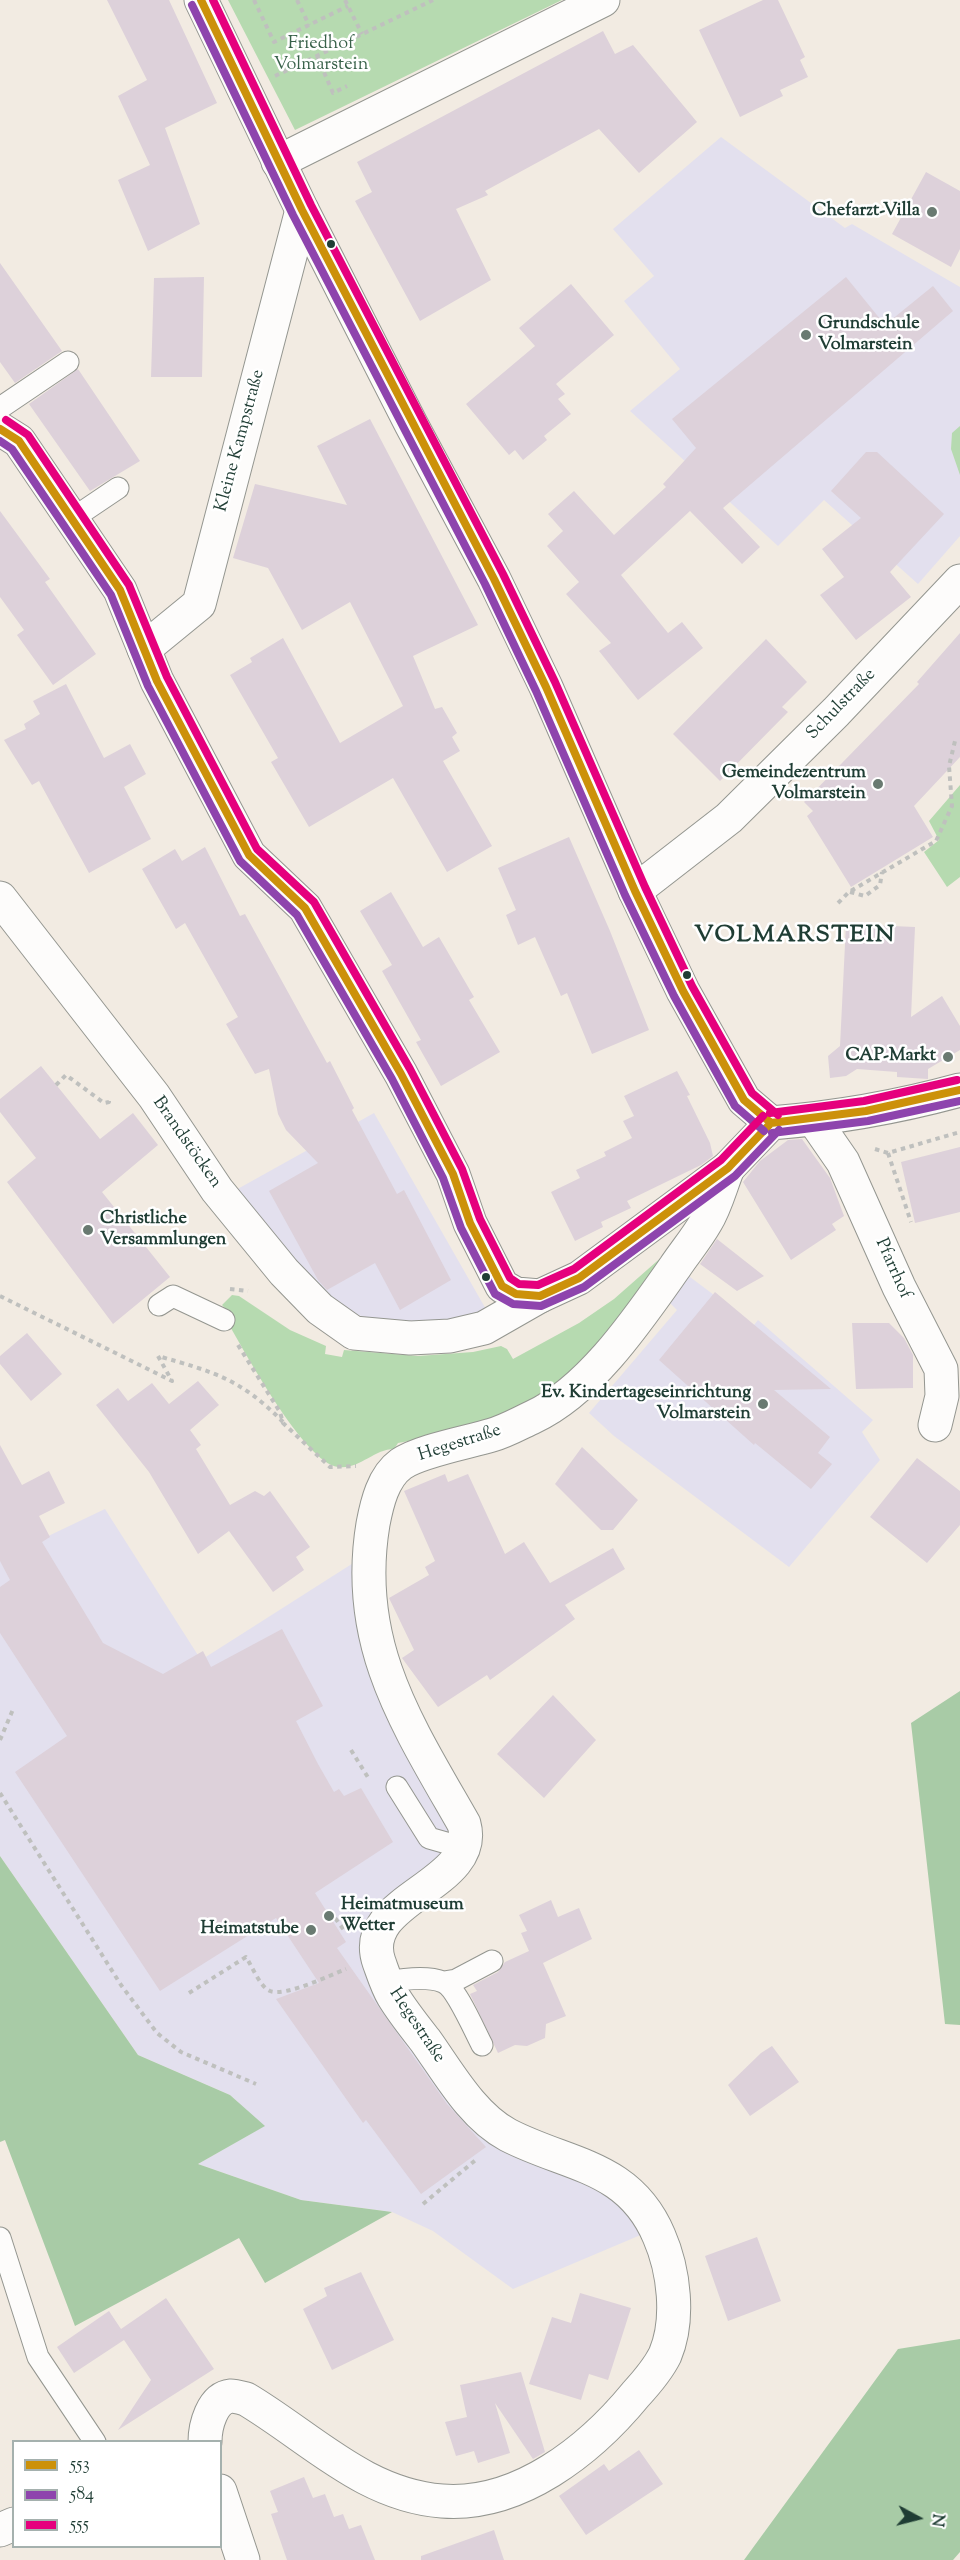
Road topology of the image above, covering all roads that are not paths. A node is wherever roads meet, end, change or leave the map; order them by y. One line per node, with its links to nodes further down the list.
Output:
1 (201, 0): 3 (street)
2 (603, 0): 3 (street)
3 (278, 162): 4 (street)
4 (302, 210): 11 (street, Kleine Kampstraße); 12 (street)
5 (68, 362): 6 (lane)
6 (0, 408)
7 (0, 429): 9 (street)
8 (118, 488): 9 (lane)
9 (72, 519): 11 (street)
10 (960, 581): 12 (street, Schulstraße)
11 (144, 649): 18 (street)
12 (635, 891): 16 (street)
13 (0, 898): 18 (street, Brandstöcken)
14 (960, 1090): 15 (street)
15 (814, 1120): 16 (street); 21 (street, Pfarrhof)
16 (771, 1123): 17 (street)
17 (728, 1168): 18 (street, Brandstöcken); 23 (street, Hegestraße)
18 (540, 1296)
19 (159, 1305): 20 (lane)
20 (224, 1320)
21 (935, 1425)
22 (397, 1787): 23 (lane)
23 (464, 1848): 25 (street, Hegestraße)
24 (492, 1961): 26 (lane)
25 (387, 1982): 26 (lane); 30 (street, Hegestraße)
26 (444, 1982): 27 (lane)
27 (482, 2045)
28 (0, 2238): 29 (lane)
29 (94, 2440)
30 (201, 2440)
31 (222, 2497): 32 (street)
32 (243, 2560)

